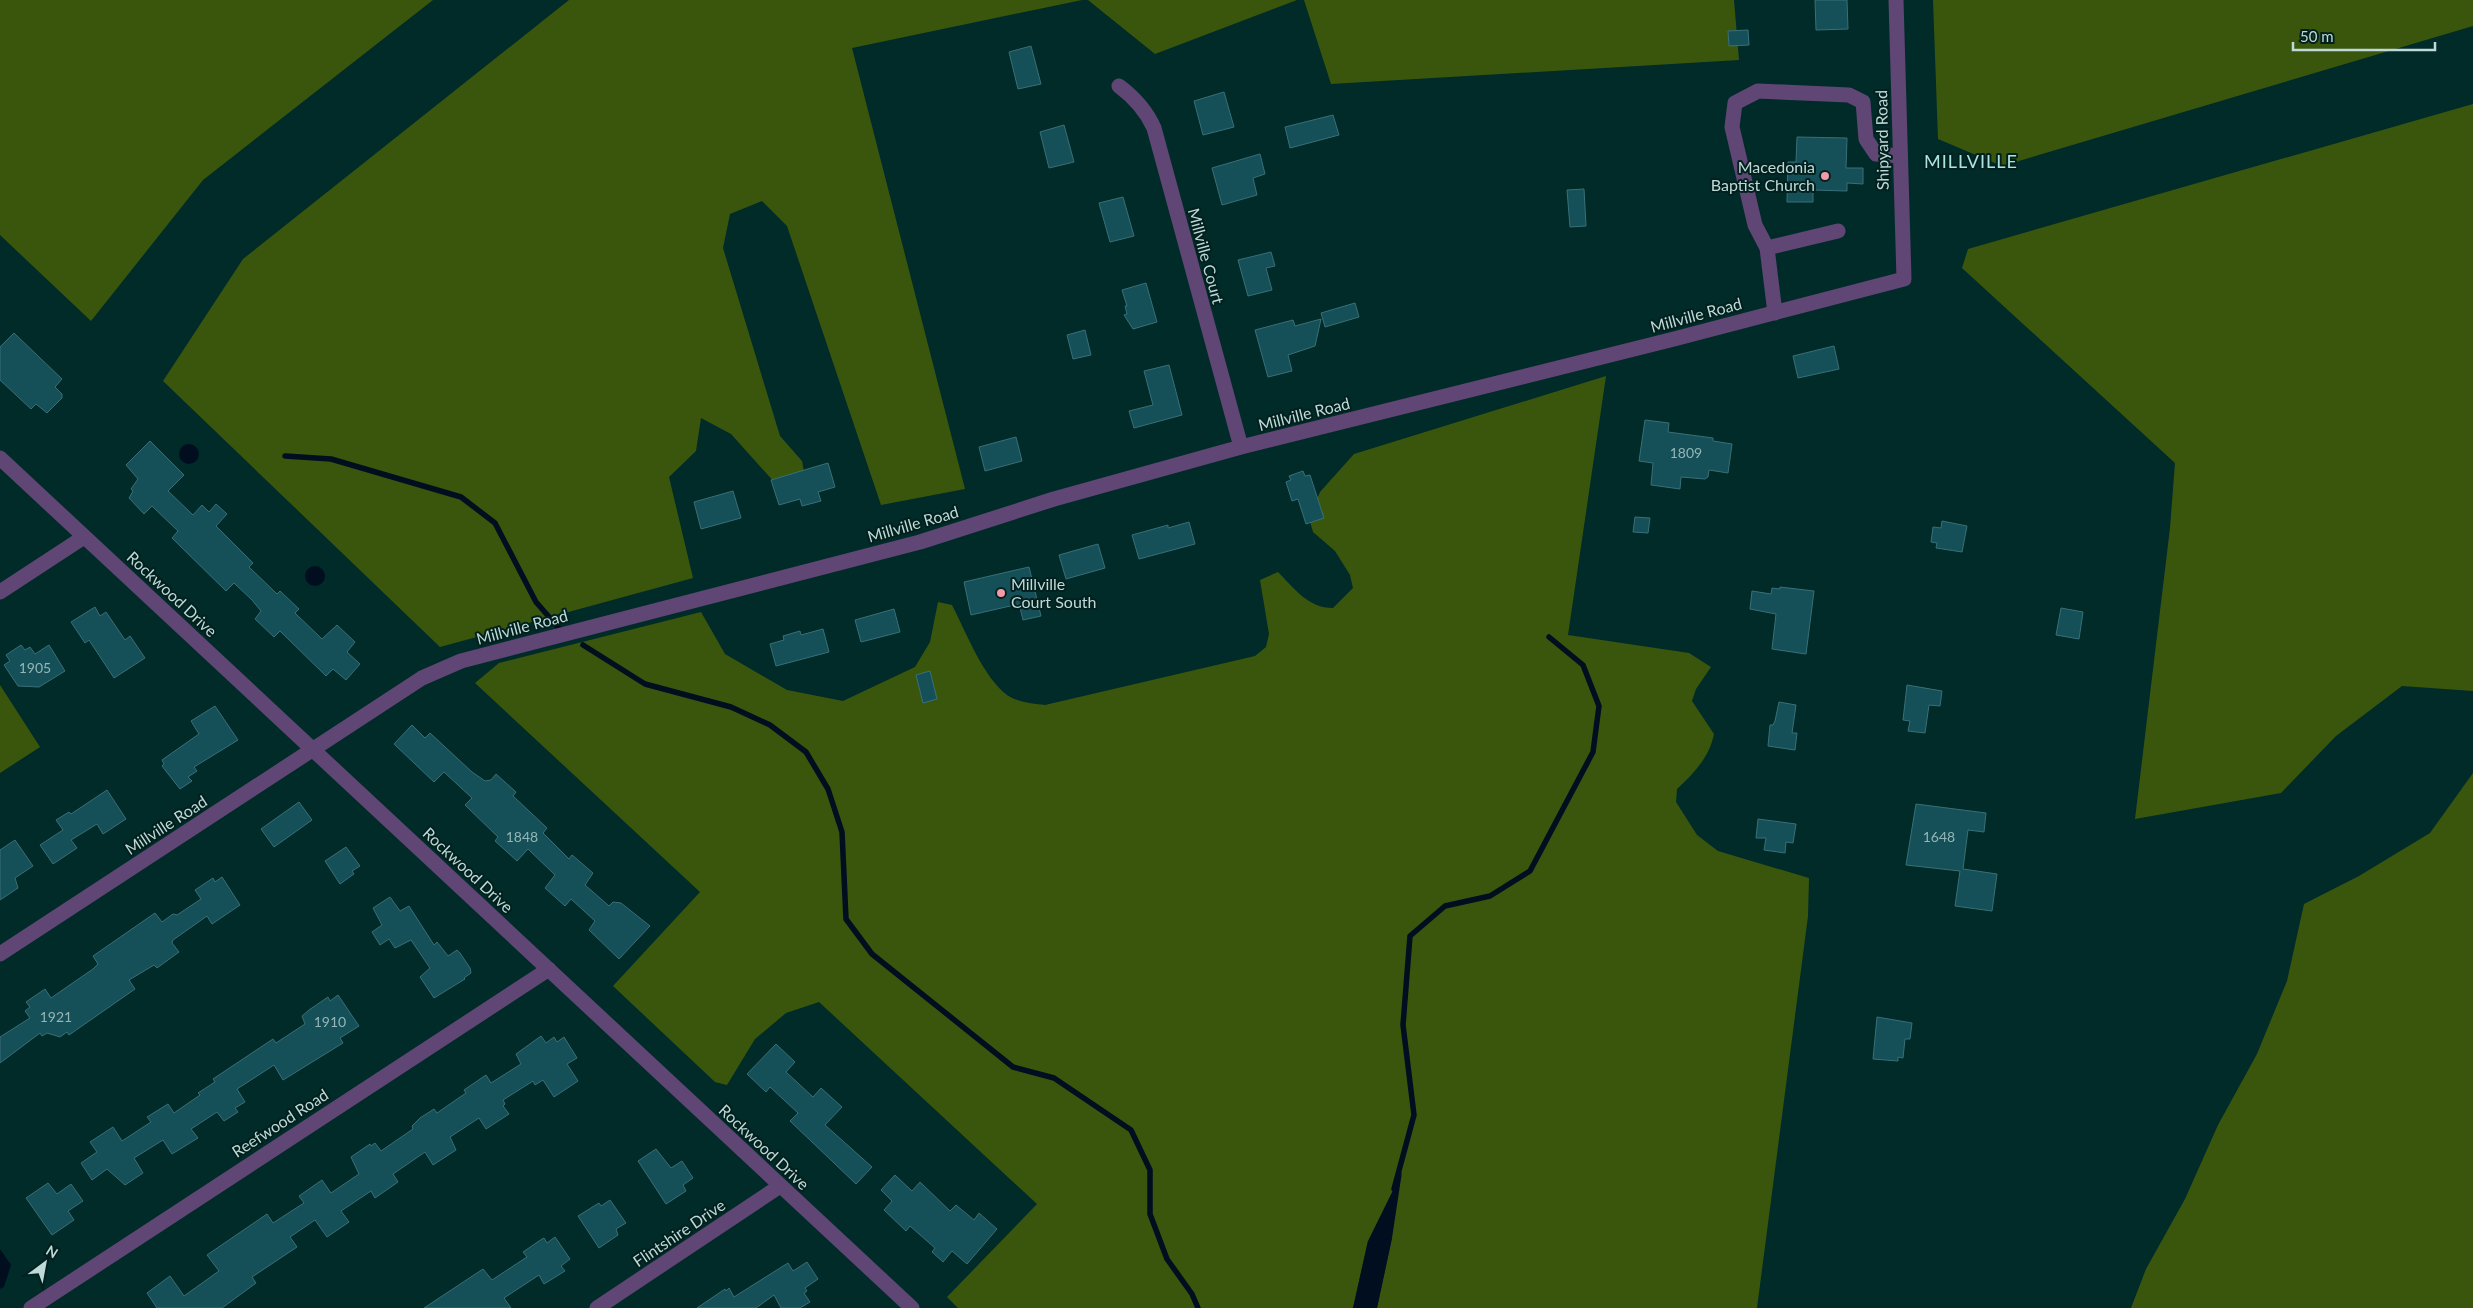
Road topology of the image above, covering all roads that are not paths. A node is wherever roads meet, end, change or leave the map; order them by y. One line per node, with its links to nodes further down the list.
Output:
1 (1896, 0): 3 (street, Shipyard Road)
2 (1119, 86): 8 (street, Millville Court)
3 (1900, 156): 5 (street); 6 (street, Shipyard Road)
4 (1838, 231): 5 (street)
5 (1766, 248): 7 (street)
6 (1904, 279): 7 (street, Millville Road)
7 (1775, 313): 8 (street, Millville Road)
8 (1241, 447): 12 (street, Millville Road)
9 (0, 458): 10 (street, Rockwood Drive)
10 (84, 537): 11 (street); 12 (street, Rockwood Drive)
11 (0, 592)
12 (313, 749): 13 (street, Millville Road); 14 (street, Rockwood Drive)
13 (0, 954)
14 (549, 969): 15 (street, Rockwood Drive); 16 (street, Reefwood Road)
15 (780, 1186): 17 (street, Flintshire Drive); 18 (street, Rockwood Drive)
16 (31, 1308)
17 (597, 1308)
18 (912, 1308)

